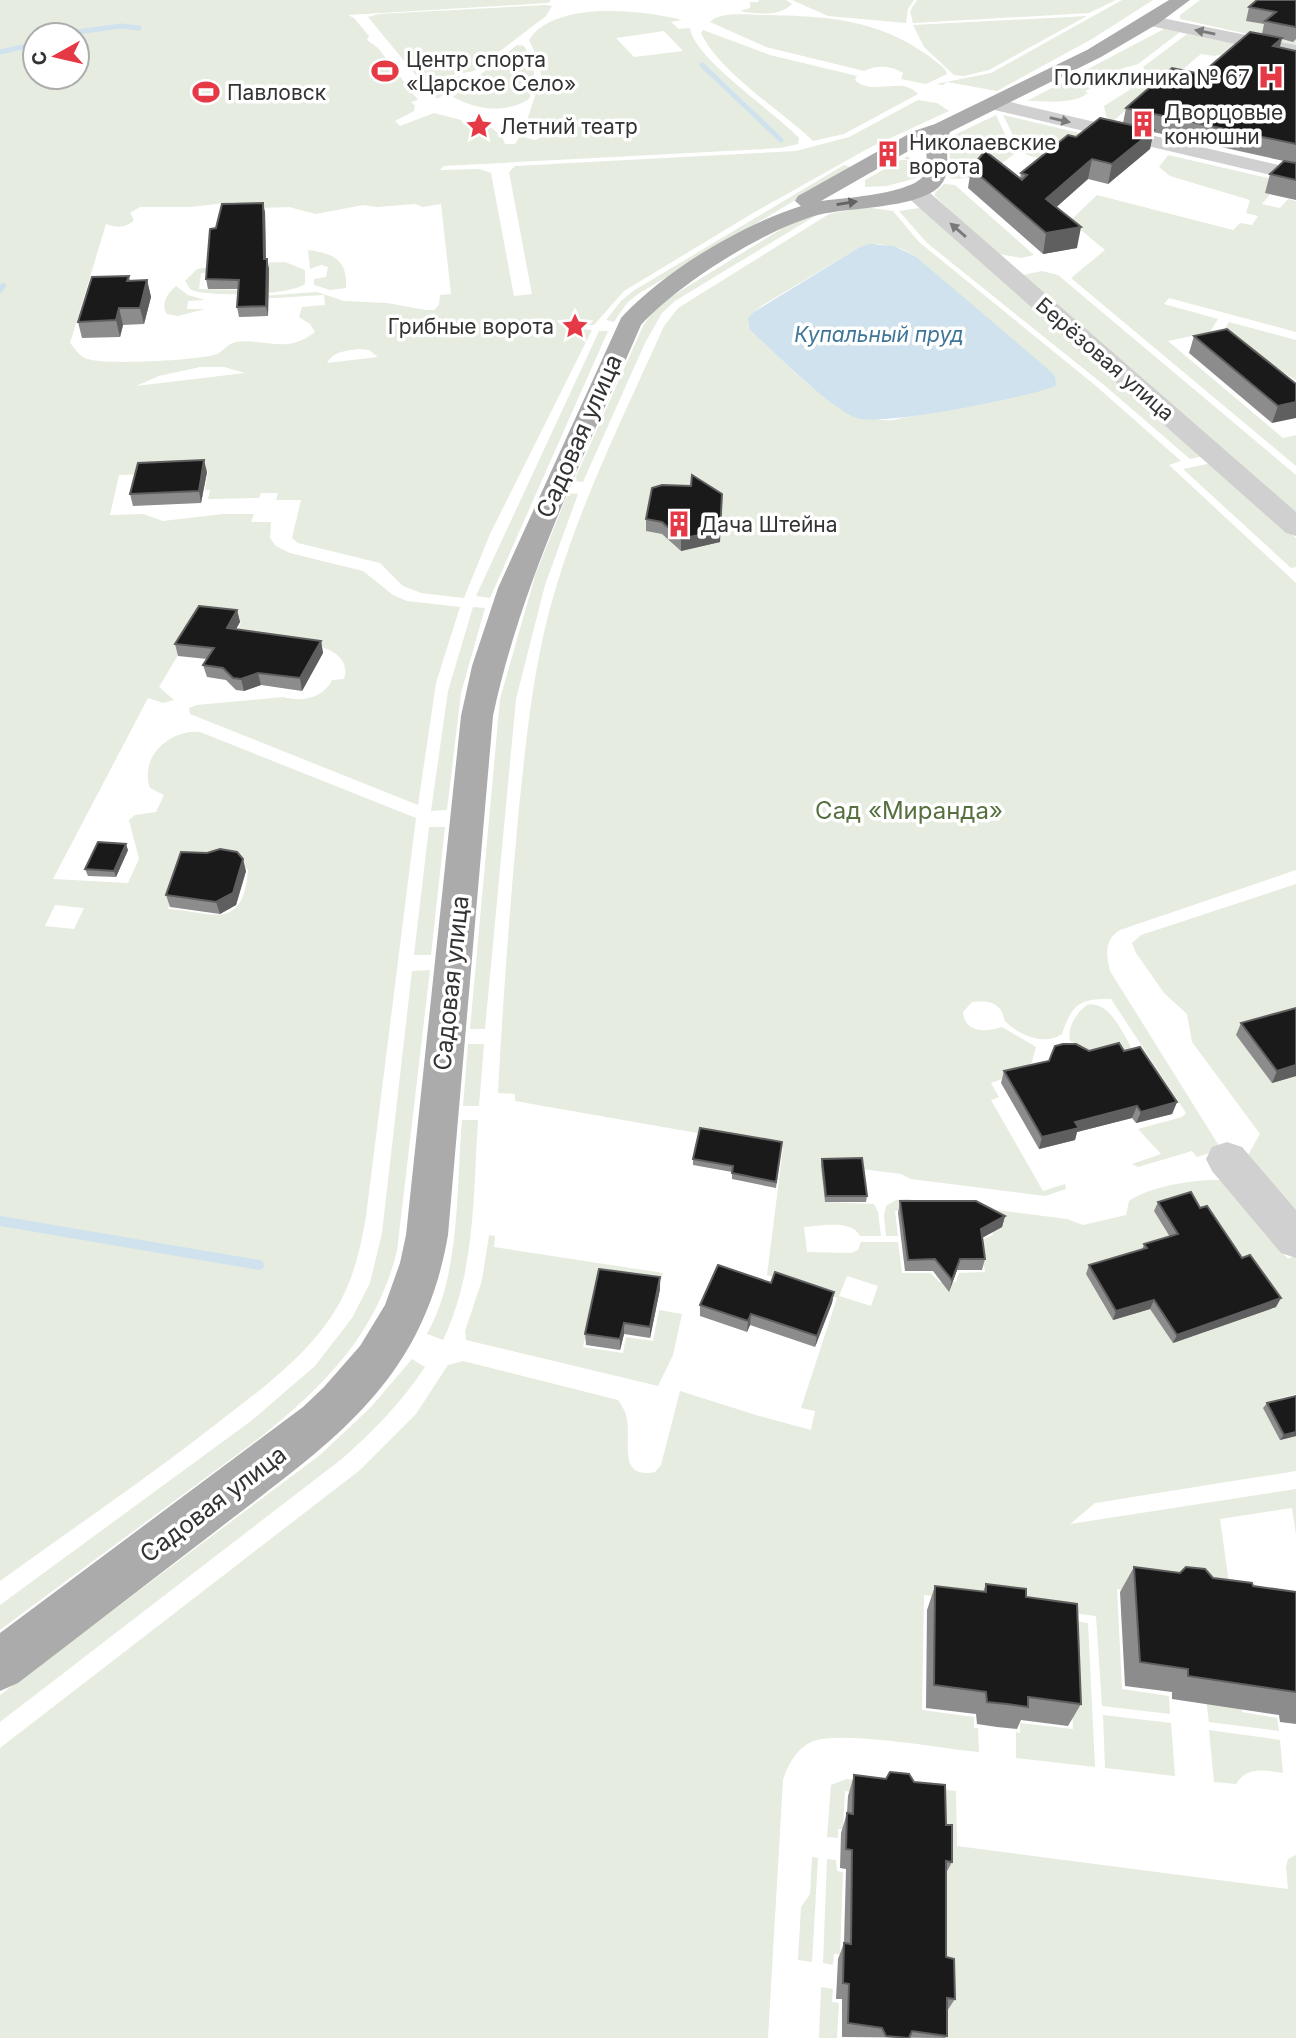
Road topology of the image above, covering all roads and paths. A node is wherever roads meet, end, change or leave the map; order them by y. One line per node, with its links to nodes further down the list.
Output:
1 (1181, 0): 2 (main road, Садовая улица)
2 (1152, 21): 3 (street, one-way to 2); 4 (main road, Садовая улица)
3 (1296, 51)
4 (993, 104): 5 (main road, Садовая улица); 6 (street, one-way to 6)
5 (942, 128): 7 (main road); 8 (main road, Садовая улица)
6 (1296, 175)
7 (914, 191): 8 (main road, Садовая улица, one-way to 7); 9 (street, Берёзовая улица, one-way to 7)
8 (781, 219): 12 (main road, Садовая улица)
9 (1296, 527)
10 (1227, 1159): 11 (street)
11 (1296, 1240)
12 (0, 1665)

